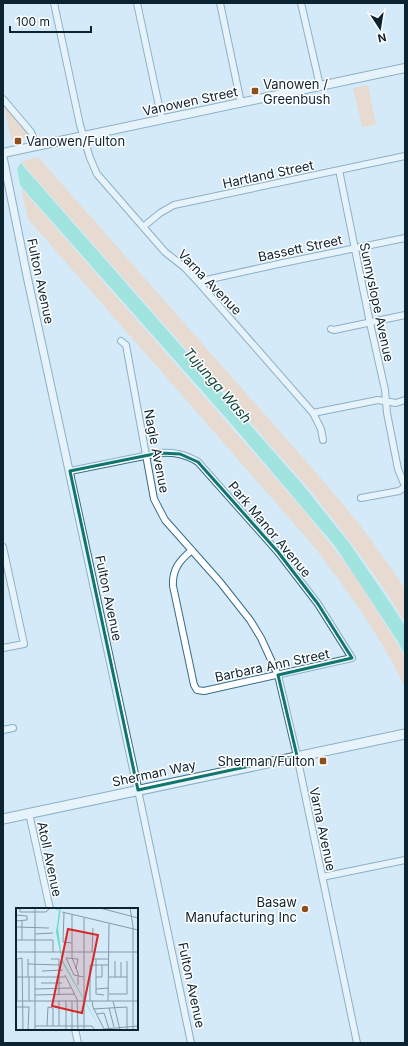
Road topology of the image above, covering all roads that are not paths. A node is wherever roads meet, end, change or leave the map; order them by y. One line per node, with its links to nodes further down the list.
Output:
1 (54, 3): 10 (street)
2 (136, 3): 9 (street)
3 (220, 3): 8 (street)
4 (301, 3): 6 (street)
5 (405, 68): 6 (main road, Vanowen Street)
6 (320, 86): 8 (main road, Vanowen Street)
7 (3, 99): 11 (street)
8 (241, 103): 9 (main road, Vanowen Street)
9 (162, 120): 10 (main road, Vanowen Street)
10 (83, 136): 11 (main road, Vanowen Street); 16 (street, Varna Avenue)
11 (36, 146): 12 (main road, Vanowen Street)
12 (3, 153)
13 (405, 156): 15 (street, Hartland Street)
14 (3, 158): 29 (street, Fulton Avenue)
15 (339, 170): 16 (street, Hartland Street); 18 (street, Sunnyslope Avenue)
16 (143, 227): 19 (street, Varna Avenue)
17 (405, 238): 18 (street, Bassett Street)
18 (354, 248): 19 (street, Bassett Street); 21 (street, Sunnyslope Avenue)
19 (200, 284): 26 (street, Varna Avenue)
20 (405, 315): 21 (street)
21 (370, 323): 22 (street); 25 (street, Sunnyslope Avenue)
22 (331, 329)
23 (121, 341): 28 (street, Nagle Avenue)
24 (405, 400): 25 (street)
25 (386, 402): 26 (street); 30 (street, Sunnyslope Avenue)
26 (313, 413): 27 (street, Varna Avenue)
27 (323, 440)
28 (146, 456): 29 (street, Park Manor Avenue); 33 (street, Nagle Avenue); 35 (street, Park Manor Avenue)
29 (70, 471): 41 (street, Fulton Avenue)
30 (405, 487): 31 (street)
31 (361, 498)
32 (3, 547): 34 (street)
33 (192, 550): 36 (street, Varna Avenue); 36 (street, Barbara Ann Street)
34 (3, 648)
35 (352, 658): 36 (street, Barbara Ann Street)
36 (278, 675): 40 (street, Varna Avenue)
37 (13, 728): 38 (street)
38 (3, 730)
39 (405, 734): 40 (main road, Sherman Way)
40 (297, 756): 41 (main road, Sherman Way); 45 (street, Varna Avenue)
41 (138, 790): 42 (main road, Sherman Way); 49 (street, Fulton Avenue)
42 (29, 814): 43 (main road, Sherman Way); 46 (street, Atoll Avenue)
43 (3, 819)
44 (405, 860): 45 (street)
45 (322, 877): 50 (street, Varna Avenue)
46 (50, 908)
47 (75, 1030): 48 (street)
48 (78, 1043)
49 (191, 1043)
50 (357, 1043)

